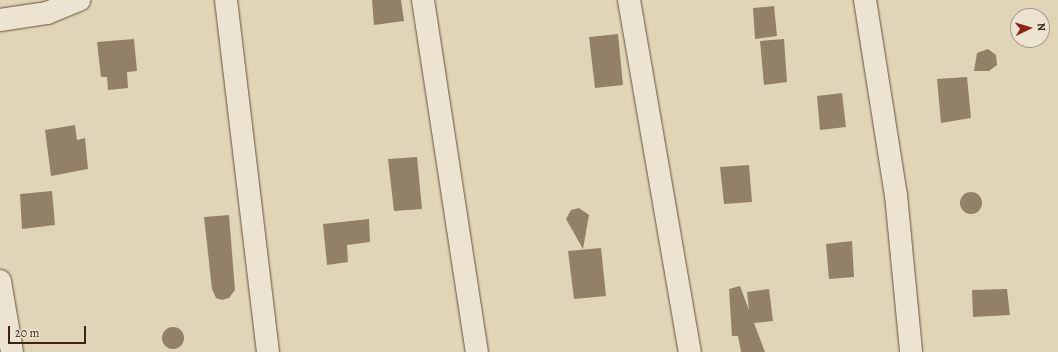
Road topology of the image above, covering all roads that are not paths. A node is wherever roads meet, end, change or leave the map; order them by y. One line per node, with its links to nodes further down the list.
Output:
1 (79, 0): 6 (street)
2 (226, 0): 9 (street)
3 (423, 0): 10 (street)
4 (629, 0): 11 (street)
5 (865, 0): 12 (street)
6 (0, 20)
7 (0, 281): 8 (street)
8 (12, 352)
9 (268, 352)
10 (477, 352)
11 (690, 352)
12 (911, 352)

